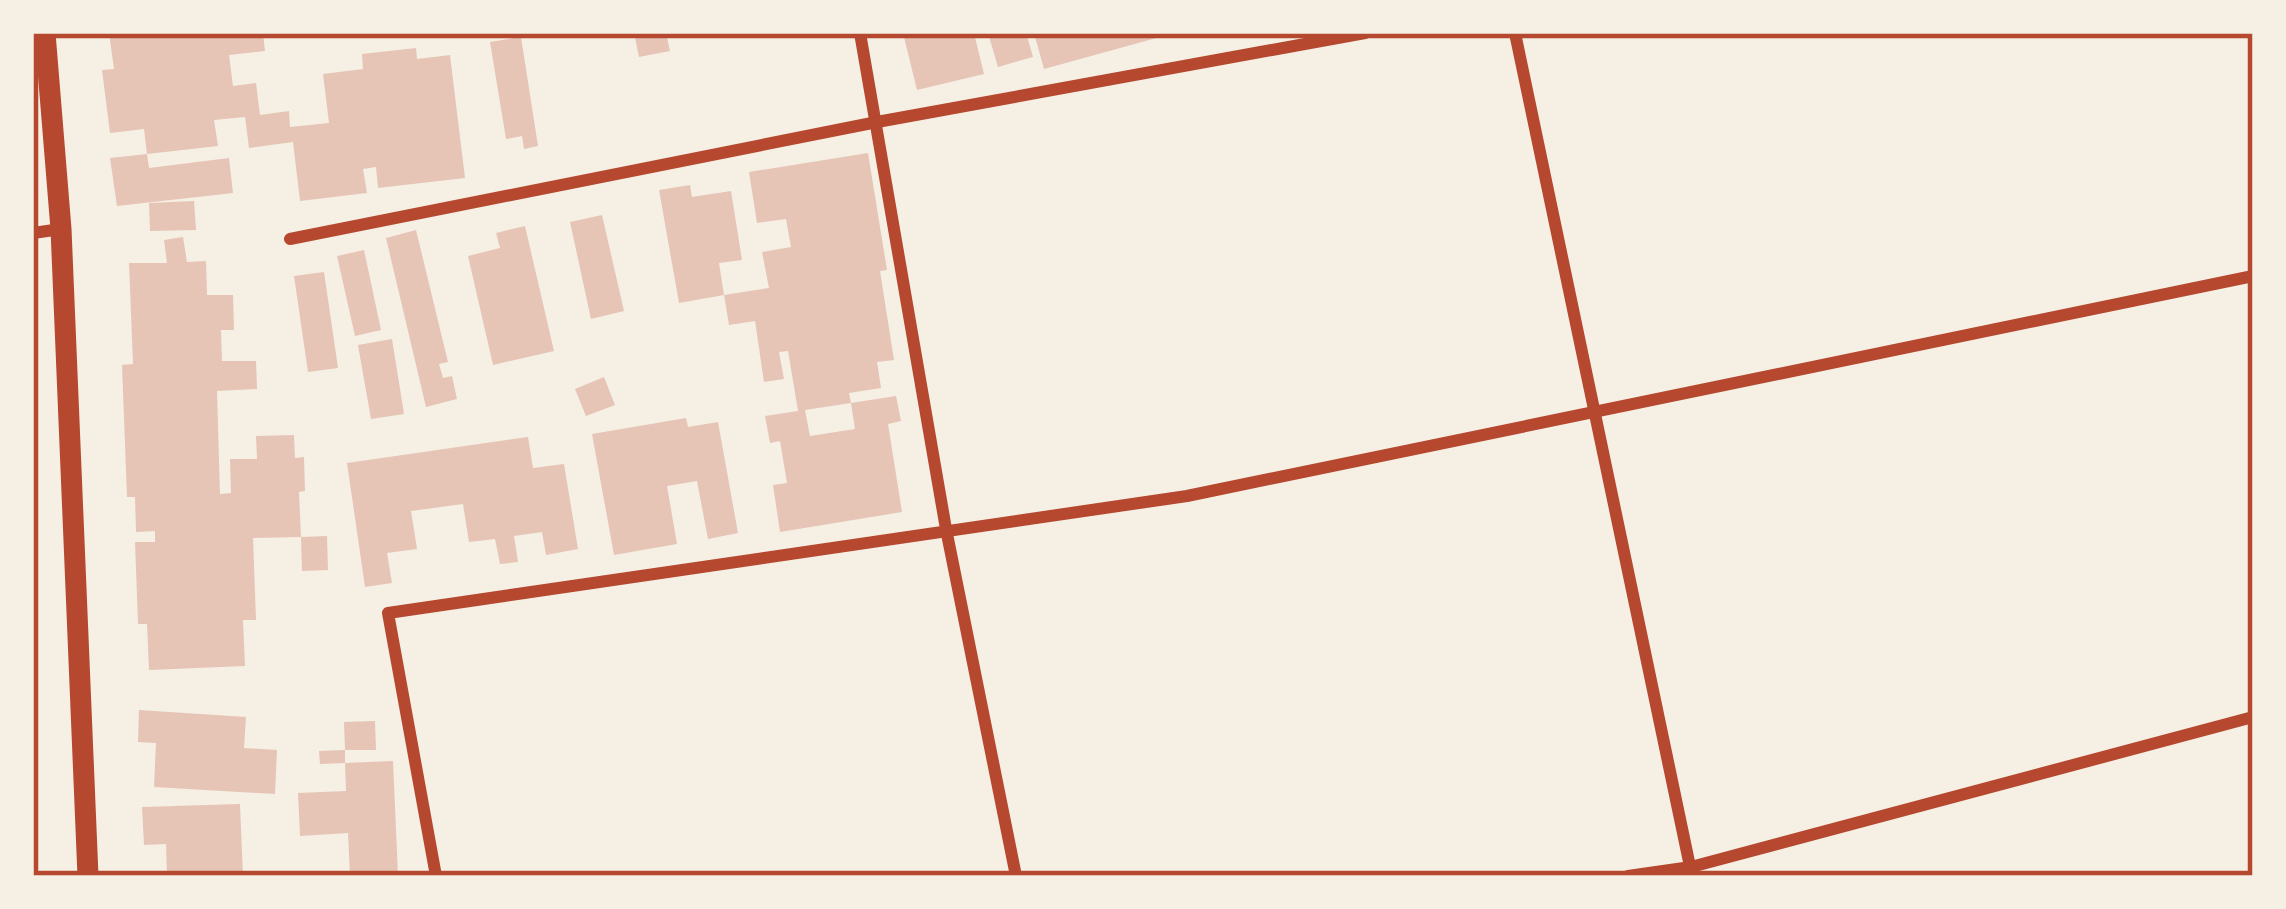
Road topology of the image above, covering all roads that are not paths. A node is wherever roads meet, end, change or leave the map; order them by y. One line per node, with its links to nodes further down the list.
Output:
1 (45, 33): 6 (street)
2 (860, 33): 5 (street)
3 (1365, 33): 5 (street)
4 (1515, 33): 10 (street)
5 (877, 122): 8 (street); 11 (street)
6 (61, 229): 7 (street); 14 (street)
7 (33, 233)
8 (290, 239)
9 (2253, 276): 10 (street)
10 (1596, 411): 11 (street); 13 (street)
11 (946, 529): 15 (street); 16 (street)
12 (2253, 718): 13 (street)
13 (1691, 871): 17 (street)
14 (88, 876)
15 (436, 876)
16 (1016, 876)
17 (1628, 876)

